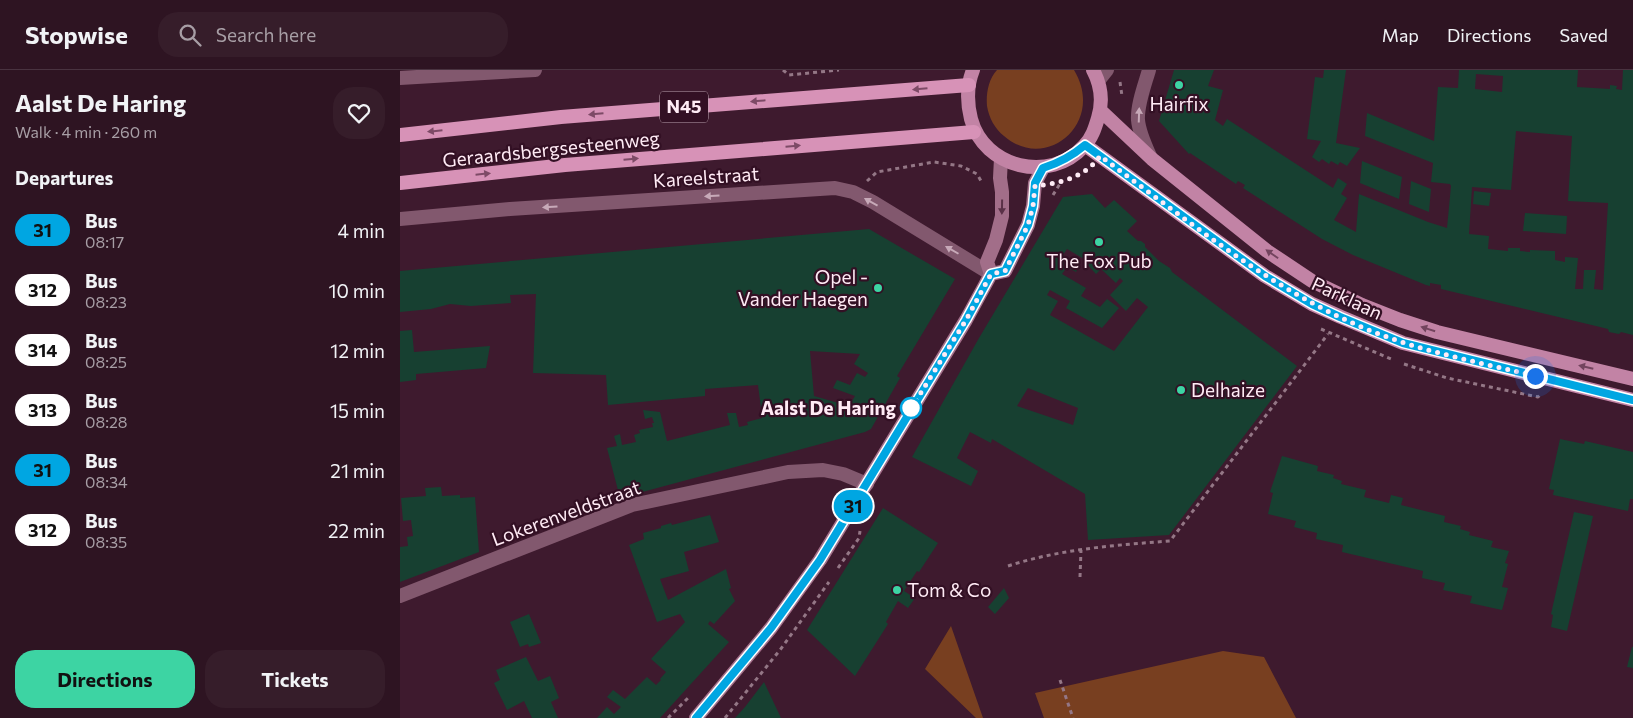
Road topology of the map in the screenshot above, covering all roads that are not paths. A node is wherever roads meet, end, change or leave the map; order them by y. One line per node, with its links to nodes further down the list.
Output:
1 (535, 70): 5 (street)
2 (973, 70): 6 (main road)
3 (1149, 70): 12 (street, one-way to 3)
4 (1105, 74): 7 (main road)
5 (400, 78)
6 (969, 85): 8 (main road); 9 (highway, Geraardsbergsesteenweg / N45, one-way to 9)
7 (1100, 110): 10 (main road); 12 (main road, Parklaan)
8 (974, 132): 11 (main road); 14 (highway, Geraardsbergsesteenweg, one-way to 8)
9 (400, 135)
10 (1085, 145): 13 (main road); 18 (main road, Parklaan)
11 (1001, 158): 13 (main road); 16 (main road, one-way to 16)
12 (1152, 159): 17 (main road, Parklaan, one-way to 12)
13 (1043, 168): 16 (main road)
14 (400, 183)
15 (400, 220): 16 (street, Kareelstraat, one-way to 15)
16 (991, 274): 19 (main road)
17 (1633, 378)
18 (1633, 400)
19 (867, 484): 20 (street, Lokerenveldstraat); 21 (main road)
20 (400, 596)
21 (699, 715)

